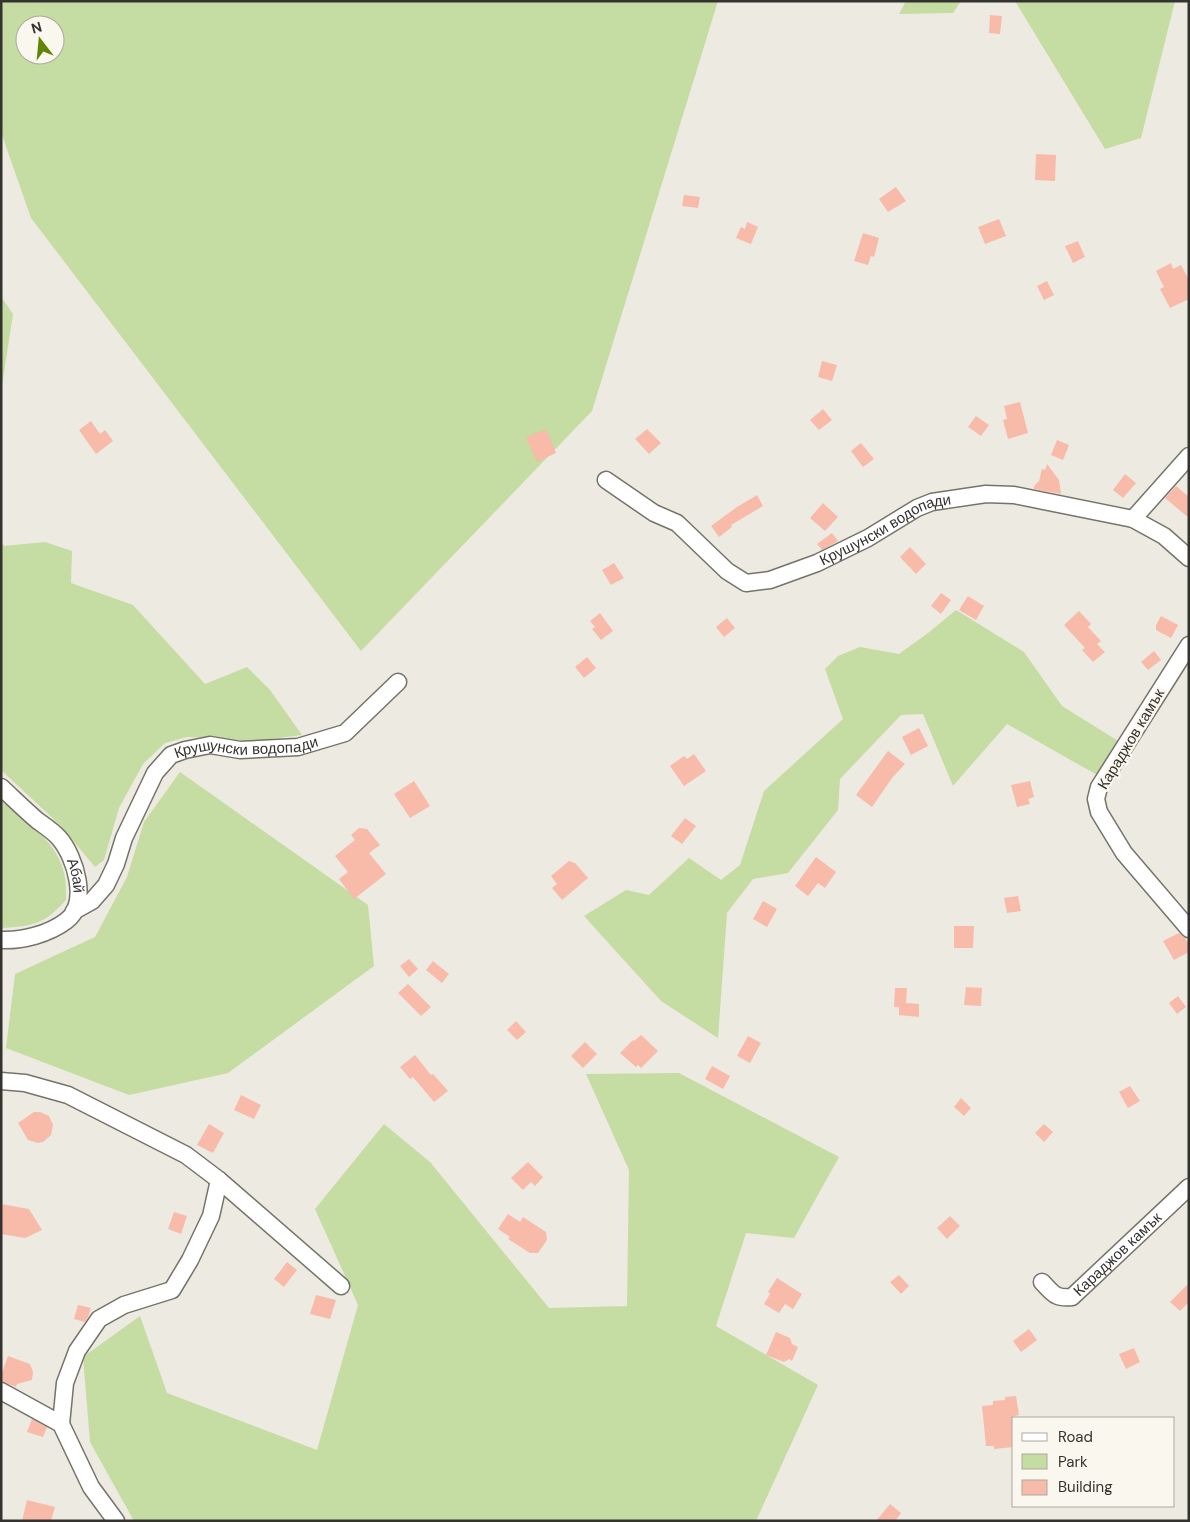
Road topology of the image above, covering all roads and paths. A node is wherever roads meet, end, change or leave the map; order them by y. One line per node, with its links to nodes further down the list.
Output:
1 (1189, 456): 3 (street)
2 (606, 480): 3 (street, Крушунски водопади)
3 (1133, 520): 4 (street, Крушунски водопади)
4 (1189, 558)
5 (1189, 645): 9 (street, Караджов камък)
6 (398, 682): 8 (street, Крушунски водопади)
7 (1, 787): 8 (street, Абай)
8 (74, 911): 10 (street, Абай)
9 (1189, 929)
10 (1, 940)
11 (1, 1081): 12 (street)
12 (219, 1180): 15 (street); 17 (street)
13 (1189, 1187): 14 (street, Караджов камък)
14 (1042, 1282)
15 (341, 1286)
16 (1, 1391): 17 (street)
17 (61, 1424): 18 (street)
18 (116, 1521)

